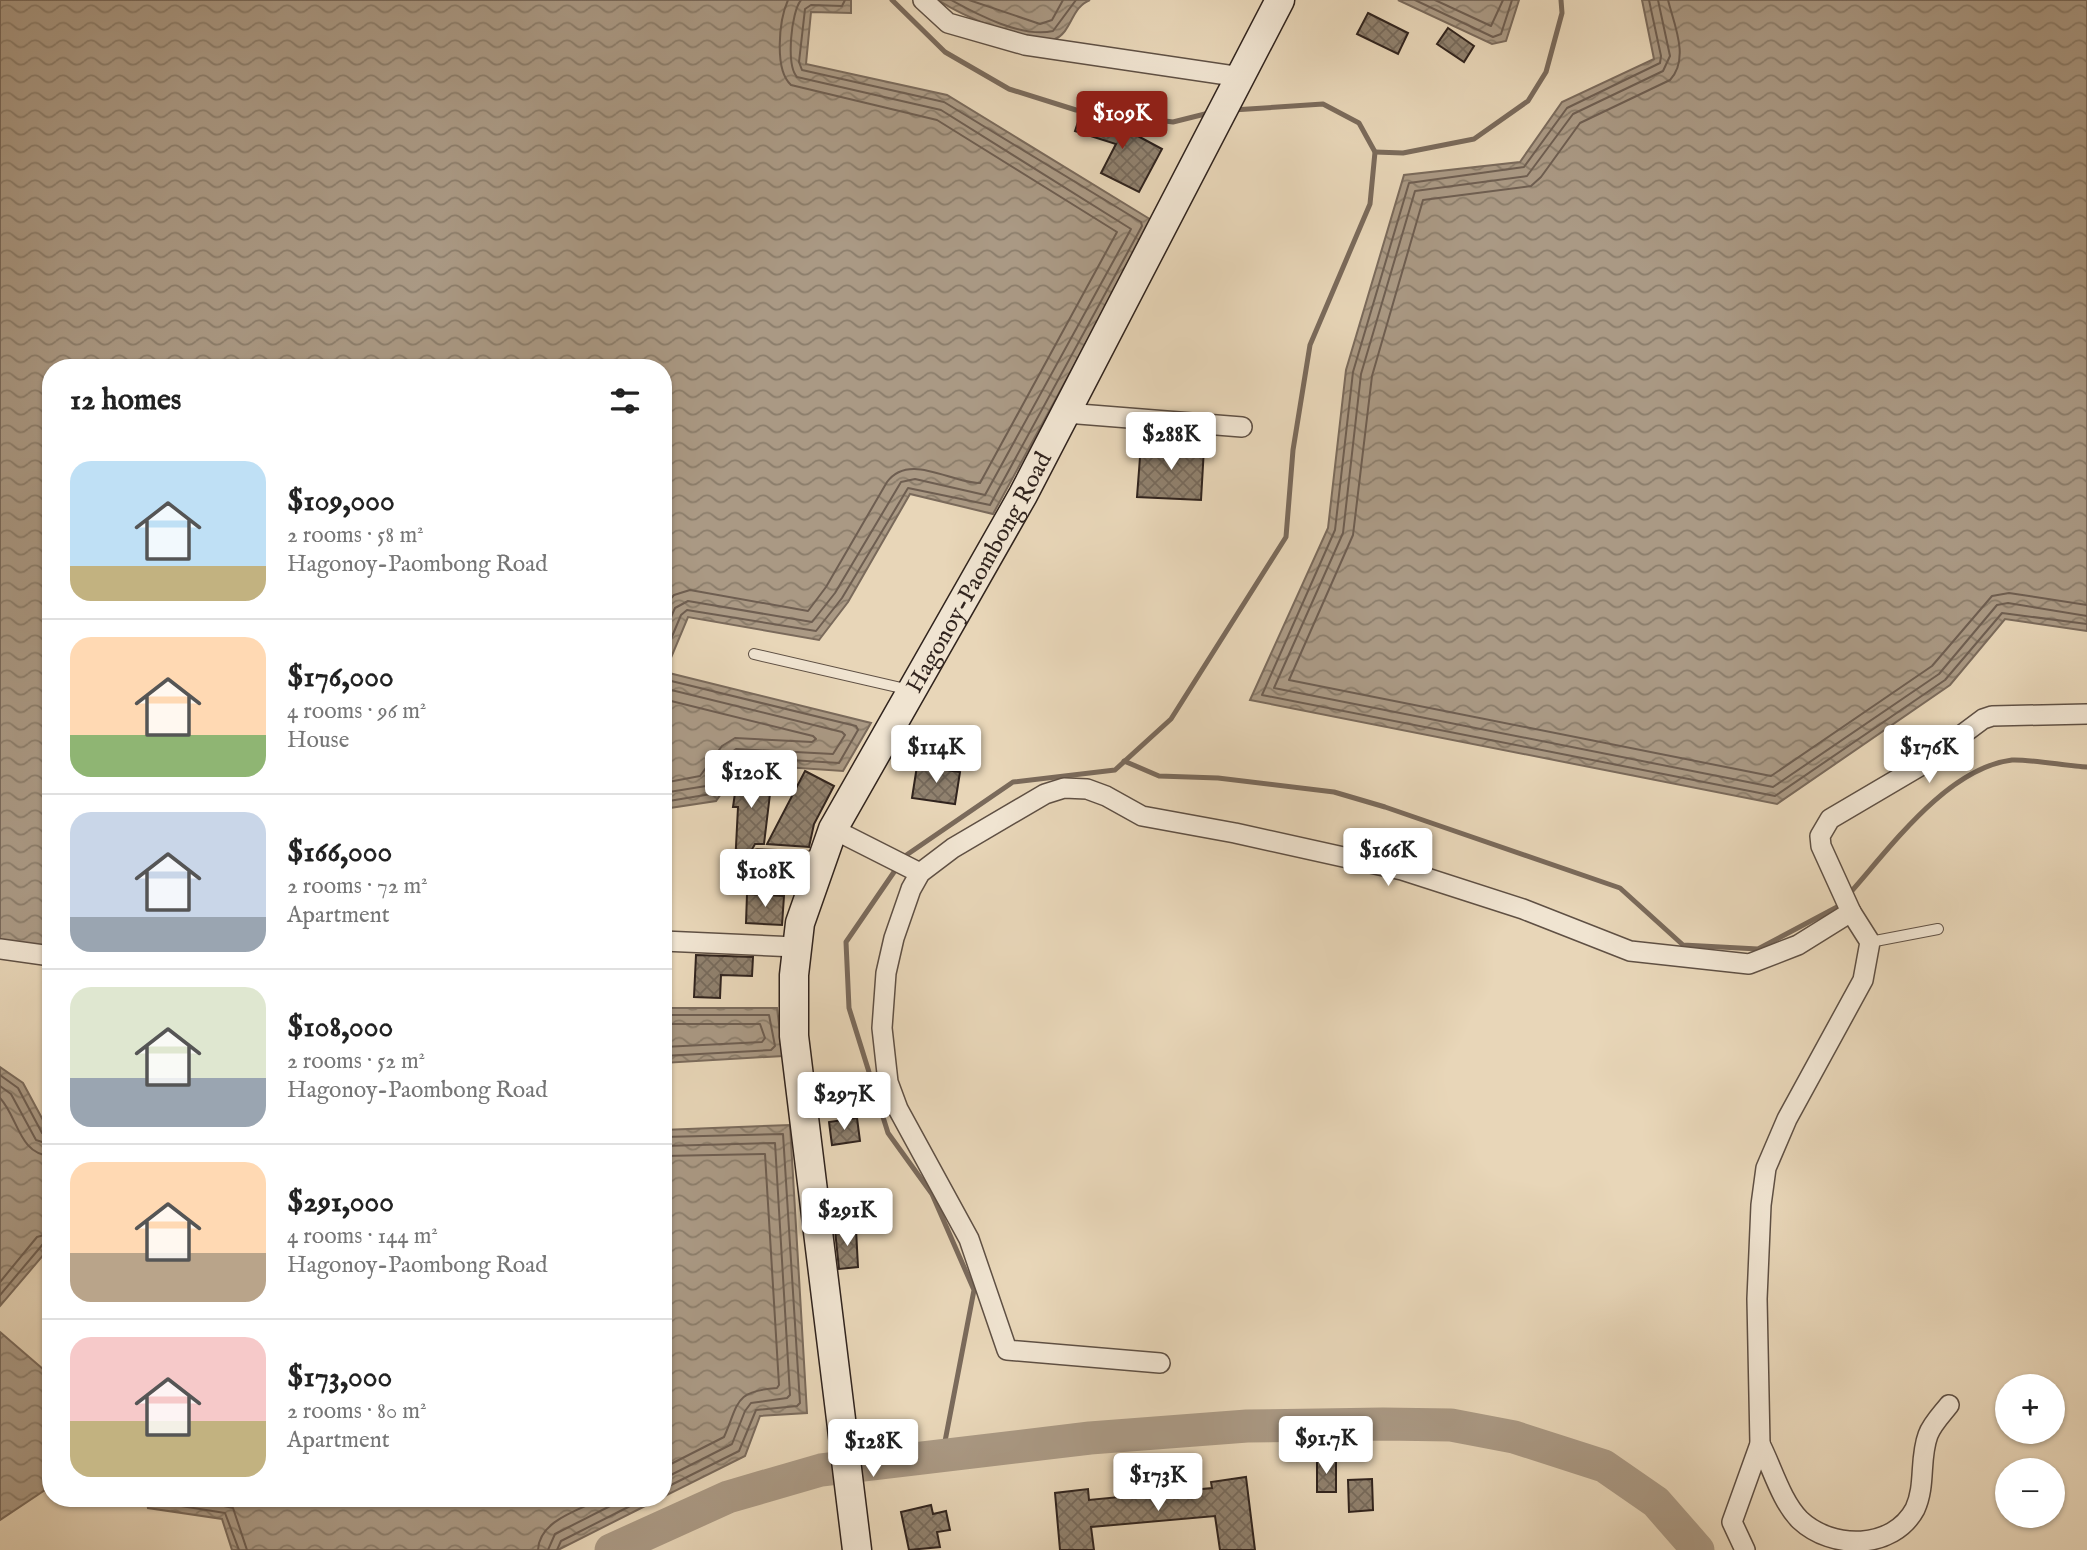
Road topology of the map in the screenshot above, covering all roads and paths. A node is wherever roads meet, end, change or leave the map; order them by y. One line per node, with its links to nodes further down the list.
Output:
1 (923, 0): 3 (street)
2 (1280, 0): 3 (main road, Hagonoy-Paombong Road)
3 (1237, 84): 4 (main road, Hagonoy-Paombong Road)
4 (1066, 413): 5 (street); 7 (main road, Hagonoy-Paombong Road)
5 (1242, 427)
6 (754, 654): 7 (lane)
7 (911, 690): 9 (main road, Hagonoy-Paombong Road)
8 (2087, 714): 13 (street)
9 (833, 829): 11 (main road, Hagonoy-Paombong Road); 12 (street)
10 (757, 854): 11 (lane)
11 (823, 857): 17 (main road, Hagonoy-Paombong Road)
12 (912, 869): 13 (street); 20 (street)
13 (1852, 912): 16 (street)
14 (1938, 929): 16 (lane)
15 (672, 941): 17 (street)
16 (1870, 942): 22 (street)
17 (796, 947): 23 (main road, Hagonoy-Paombong Road)
18 (0, 949): 19 (street)
19 (42, 956)
20 (1160, 1363)
21 (1949, 1405): 22 (street)
22 (1760, 1444): 24 (street)
23 (856, 1543)
24 (1745, 1550)

